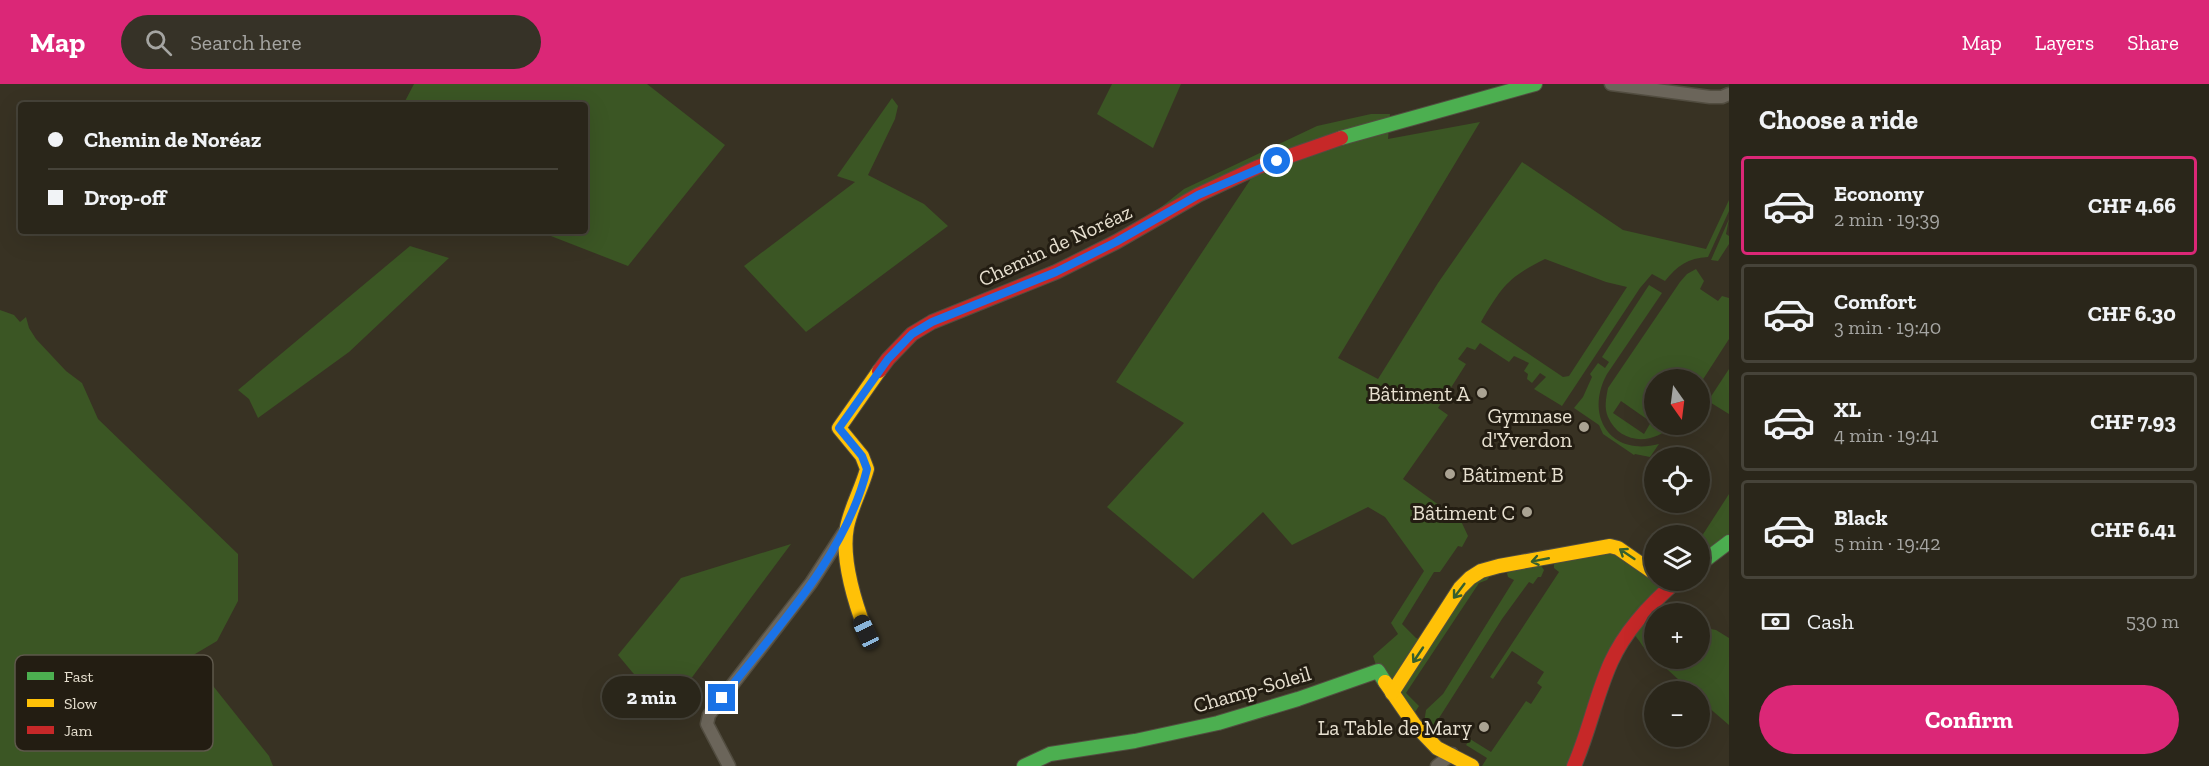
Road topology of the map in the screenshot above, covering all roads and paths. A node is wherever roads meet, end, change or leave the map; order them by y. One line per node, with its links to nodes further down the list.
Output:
1 (1535, 84): 4 (street, Chemin de Noréaz)
2 (1611, 84): 3 (street)
3 (1729, 94)
4 (847, 528): 9 (street, Chemin de Noréaz); 12 (street)
5 (1729, 542): 6 (street)
6 (1710, 556)
7 (1644, 566): 10 (street, one-way to 10)
8 (1664, 591): 16 (street)
9 (866, 632)
10 (1392, 693): 11 (street, Champ-Soleil); 13 (street, Champ-Soleil)
11 (1452, 754): 14 (street); 15 (street, Champ-Soleil)
12 (729, 766)
13 (1024, 766)
14 (1437, 766)
15 (1472, 766)
16 (1574, 766)

